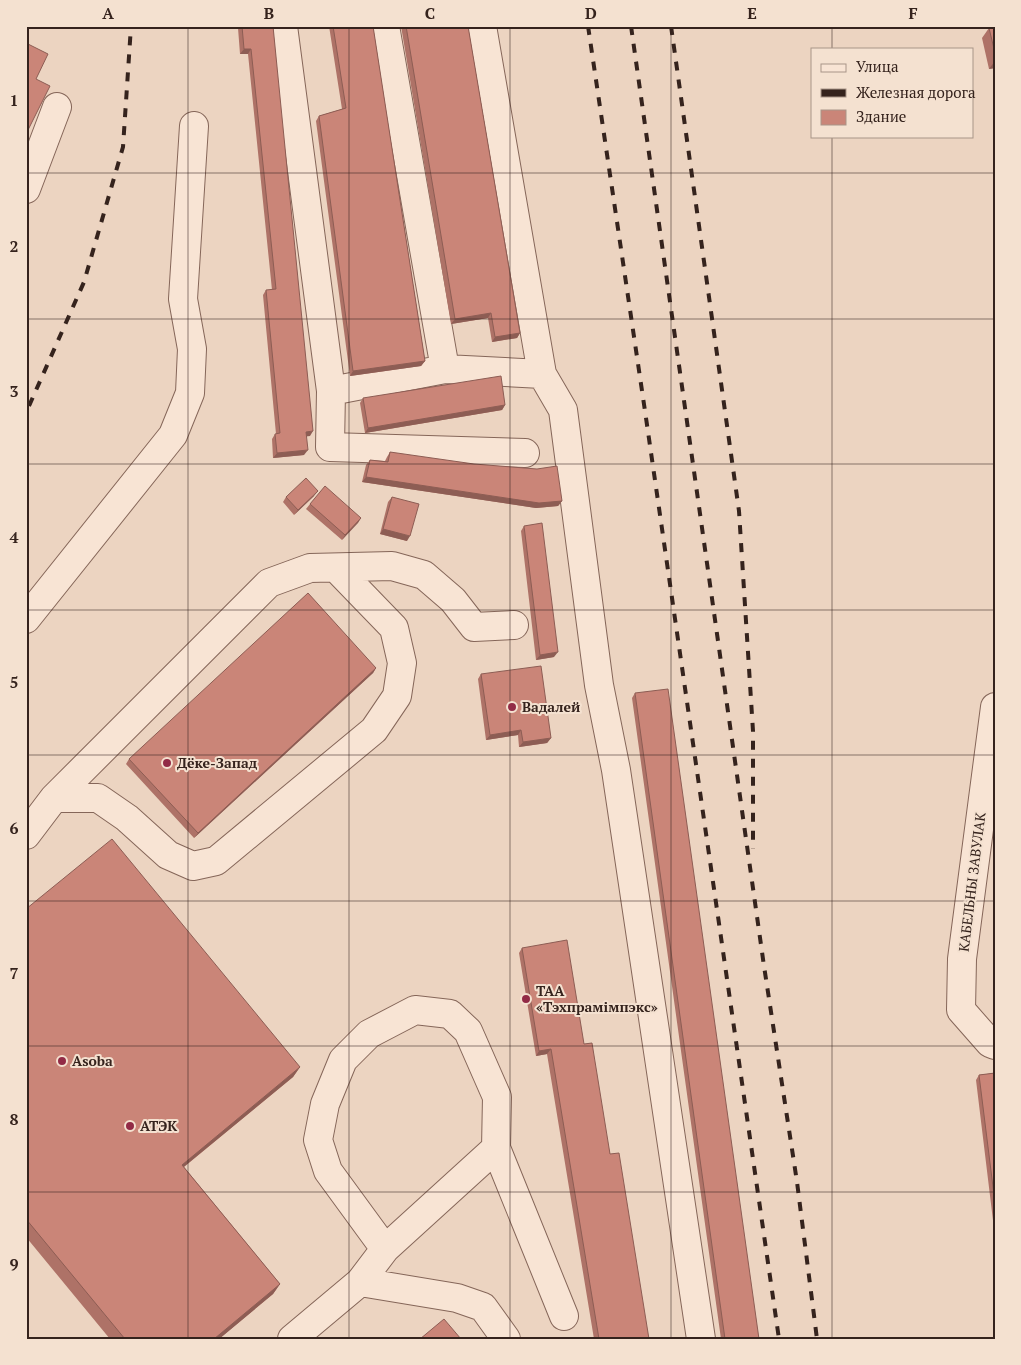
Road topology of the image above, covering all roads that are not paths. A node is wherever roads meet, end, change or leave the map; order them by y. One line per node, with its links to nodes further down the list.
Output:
1 (283, 26): 9 (street)
2 (385, 26): 7 (street)
3 (482, 26): 8 (street)
4 (57, 106): 6 (street)
5 (194, 126): 12 (street)
6 (26, 189)
7 (445, 369): 8 (street); 9 (street)
8 (542, 374): 24 (street)
9 (331, 391): 10 (street)
10 (524, 453)
11 (336, 568): 13 (street); 15 (street); 15 (street)
12 (26, 619)
13 (514, 625)
14 (995, 706): 17 (street, КАБЕЛЬНЫ ЗАВУЛАК)
15 (54, 798): 16 (street)
16 (26, 835)
17 (995, 1045)
18 (496, 1148): 19 (street); 19 (street); 21 (street)
19 (385, 1249): 20 (street)
20 (360, 1282): 22 (street); 23 (street)
21 (564, 1316)
22 (292, 1339)
23 (506, 1339)
24 (701, 1339)

